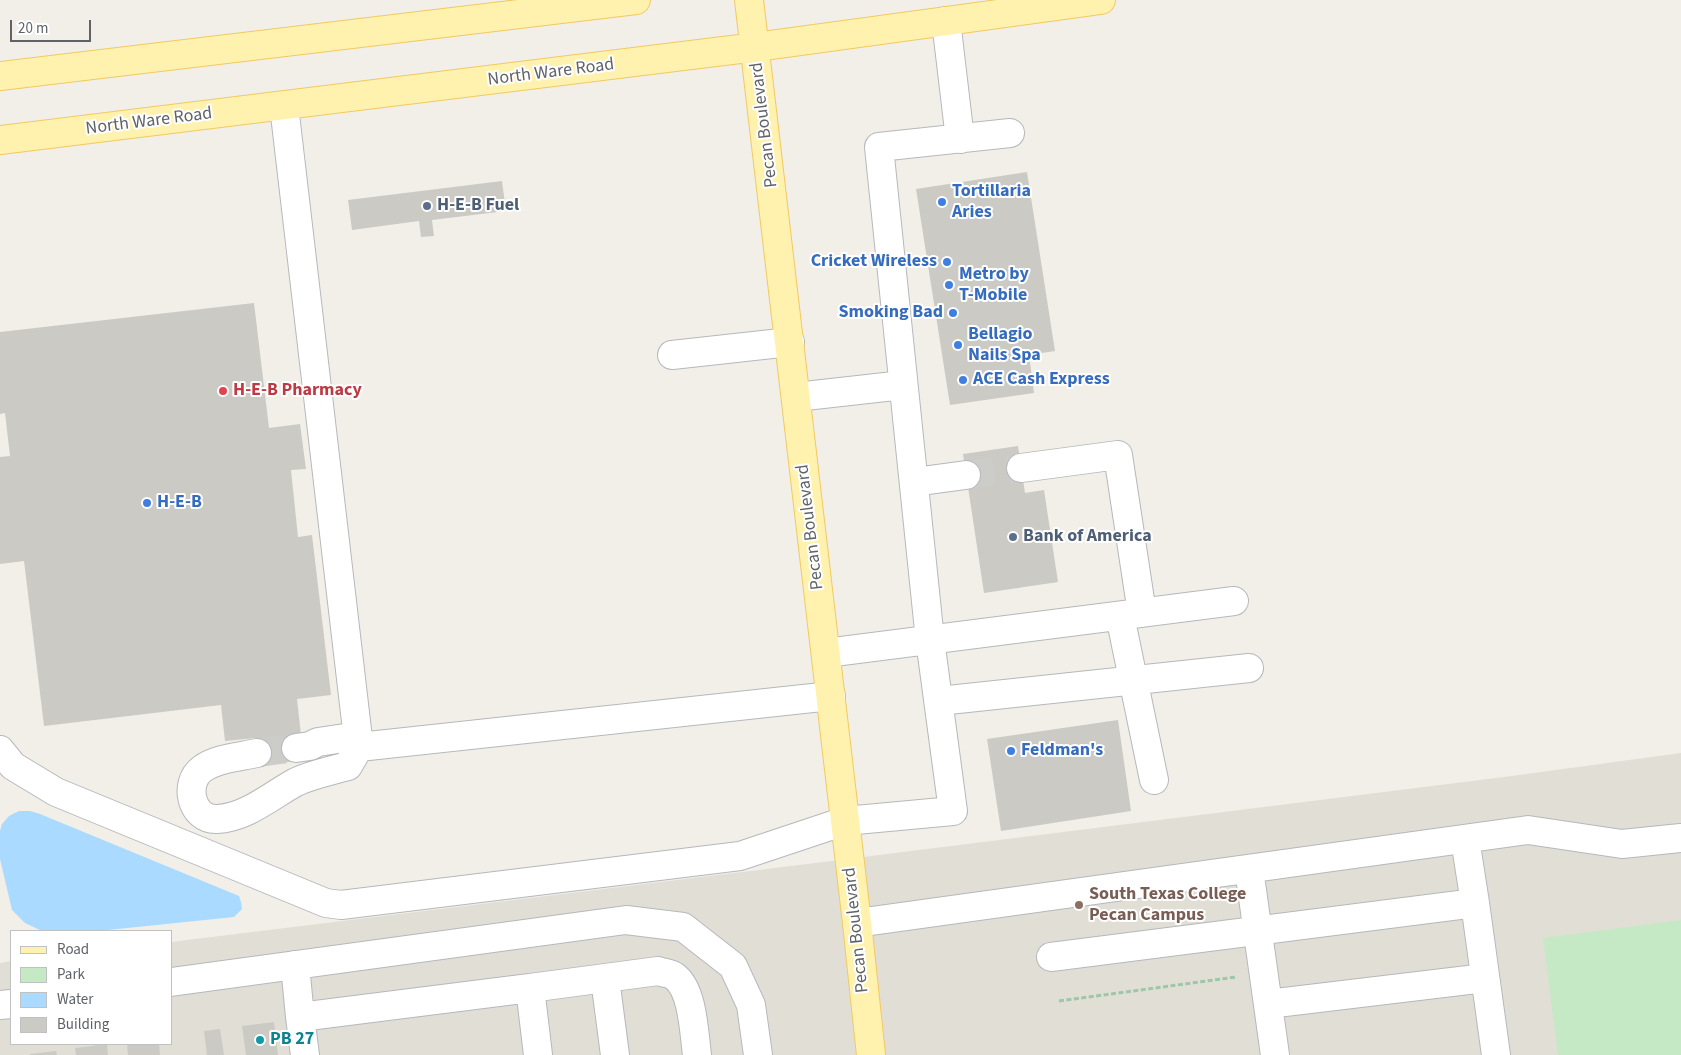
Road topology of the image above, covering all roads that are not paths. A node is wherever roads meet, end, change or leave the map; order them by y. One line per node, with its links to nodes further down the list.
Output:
1 (636, 0): 6 (main road)
2 (749, 0): 5 (main road, Pecan Boulevard)
3 (1101, 0): 4 (main road, North Ware Road)
4 (946, 21): 5 (main road, North Ware Road); 9 (street)
5 (756, 47): 7 (main road, North Ware Road); 11 (main road, Pecan Boulevard)
6 (0, 76)
7 (284, 106): 10 (main road, North Ware Road); 26 (street)
8 (1010, 133): 9 (street)
9 (960, 139): 13 (street)
10 (0, 140)
11 (790, 342): 12 (street); 14 (main road, Pecan Boulevard)
12 (672, 355)
13 (903, 385): 14 (street); 17 (street)
14 (796, 397): 21 (main road, Pecan Boulevard)
15 (1021, 468): 19 (street)
16 (966, 475): 17 (street)
17 (914, 482): 20 (street)
18 (1234, 601): 19 (street)
19 (1131, 614): 20 (street); 23 (street)
20 (930, 640): 21 (street); 25 (street)
21 (826, 653): 24 (main road, Pecan Boulevard)
22 (1249, 668): 23 (street)
23 (1133, 681): 25 (street); 30 (street)
24 (831, 696): 26 (street); 31 (main road, Pecan Boulevard)
25 (938, 701): 31 (street)
26 (358, 742): 27 (street); 29 (street)
27 (296, 748)
28 (0, 750): 31 (street)
29 (257, 753)
30 (1154, 780)
31 (845, 821): 36 (main road, Pecan Boulevard)
32 (1681, 838): 33 (street)
33 (1466, 839): 34 (street); 35 (street)
34 (1249, 870): 36 (street); 37 (street)
35 (1475, 903): 37 (street); 40 (street)
36 (857, 923): 52 (main road, Pecan Boulevard)
37 (1258, 930): 38 (street); 44 (street)
38 (1051, 957)
39 (295, 965): 42 (street); 45 (street); 51 (street)
40 (1485, 978): 44 (street); 46 (street)
41 (605, 979): 43 (street); 49 (street); 50 (street)
42 (172, 982)
43 (530, 988): 45 (street); 48 (street)
44 (1268, 1004): 53 (street)
45 (300, 1017): 47 (street)
46 (1489, 1054)
47 (305, 1055)
48 (538, 1055)
49 (615, 1055)
50 (697, 1055)
51 (758, 1055)
52 (871, 1055)
53 (1275, 1055)

